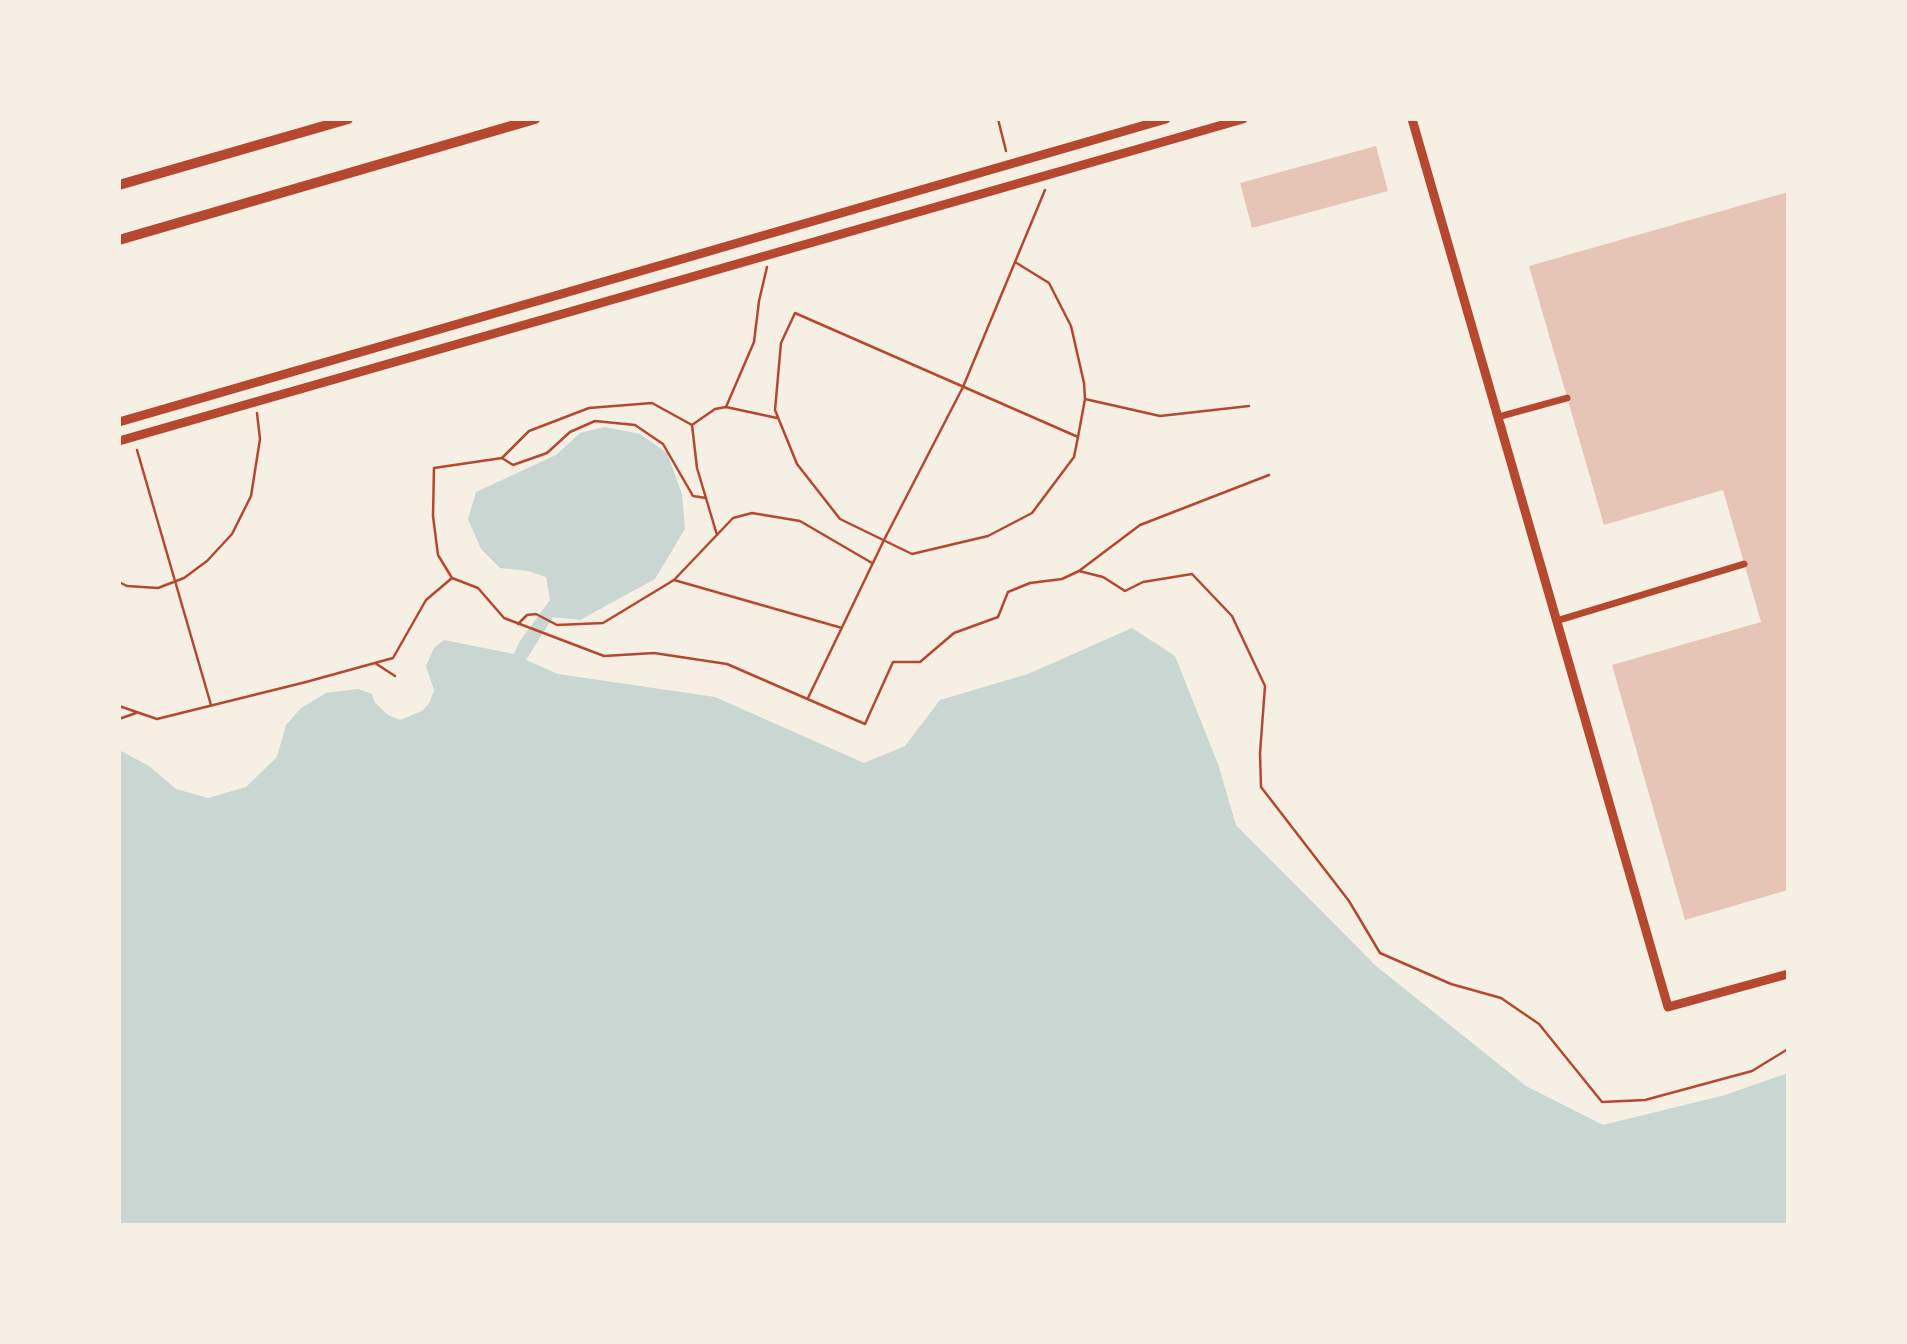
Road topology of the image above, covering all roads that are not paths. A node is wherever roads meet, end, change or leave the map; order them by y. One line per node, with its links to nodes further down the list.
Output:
1 (348, 119): 6 (main road)
2 (535, 119): 7 (main road)
3 (1166, 119): 10 (street)
4 (1243, 119): 11 (street)
5 (1412, 119): 9 (street)
6 (119, 185)
7 (119, 240)
8 (1567, 398): 9 (street)
9 (1498, 417): 13 (street)
10 (119, 422)
11 (119, 441)
12 (1744, 564): 13 (street)
13 (1556, 621): 14 (street)
14 (1788, 974)

